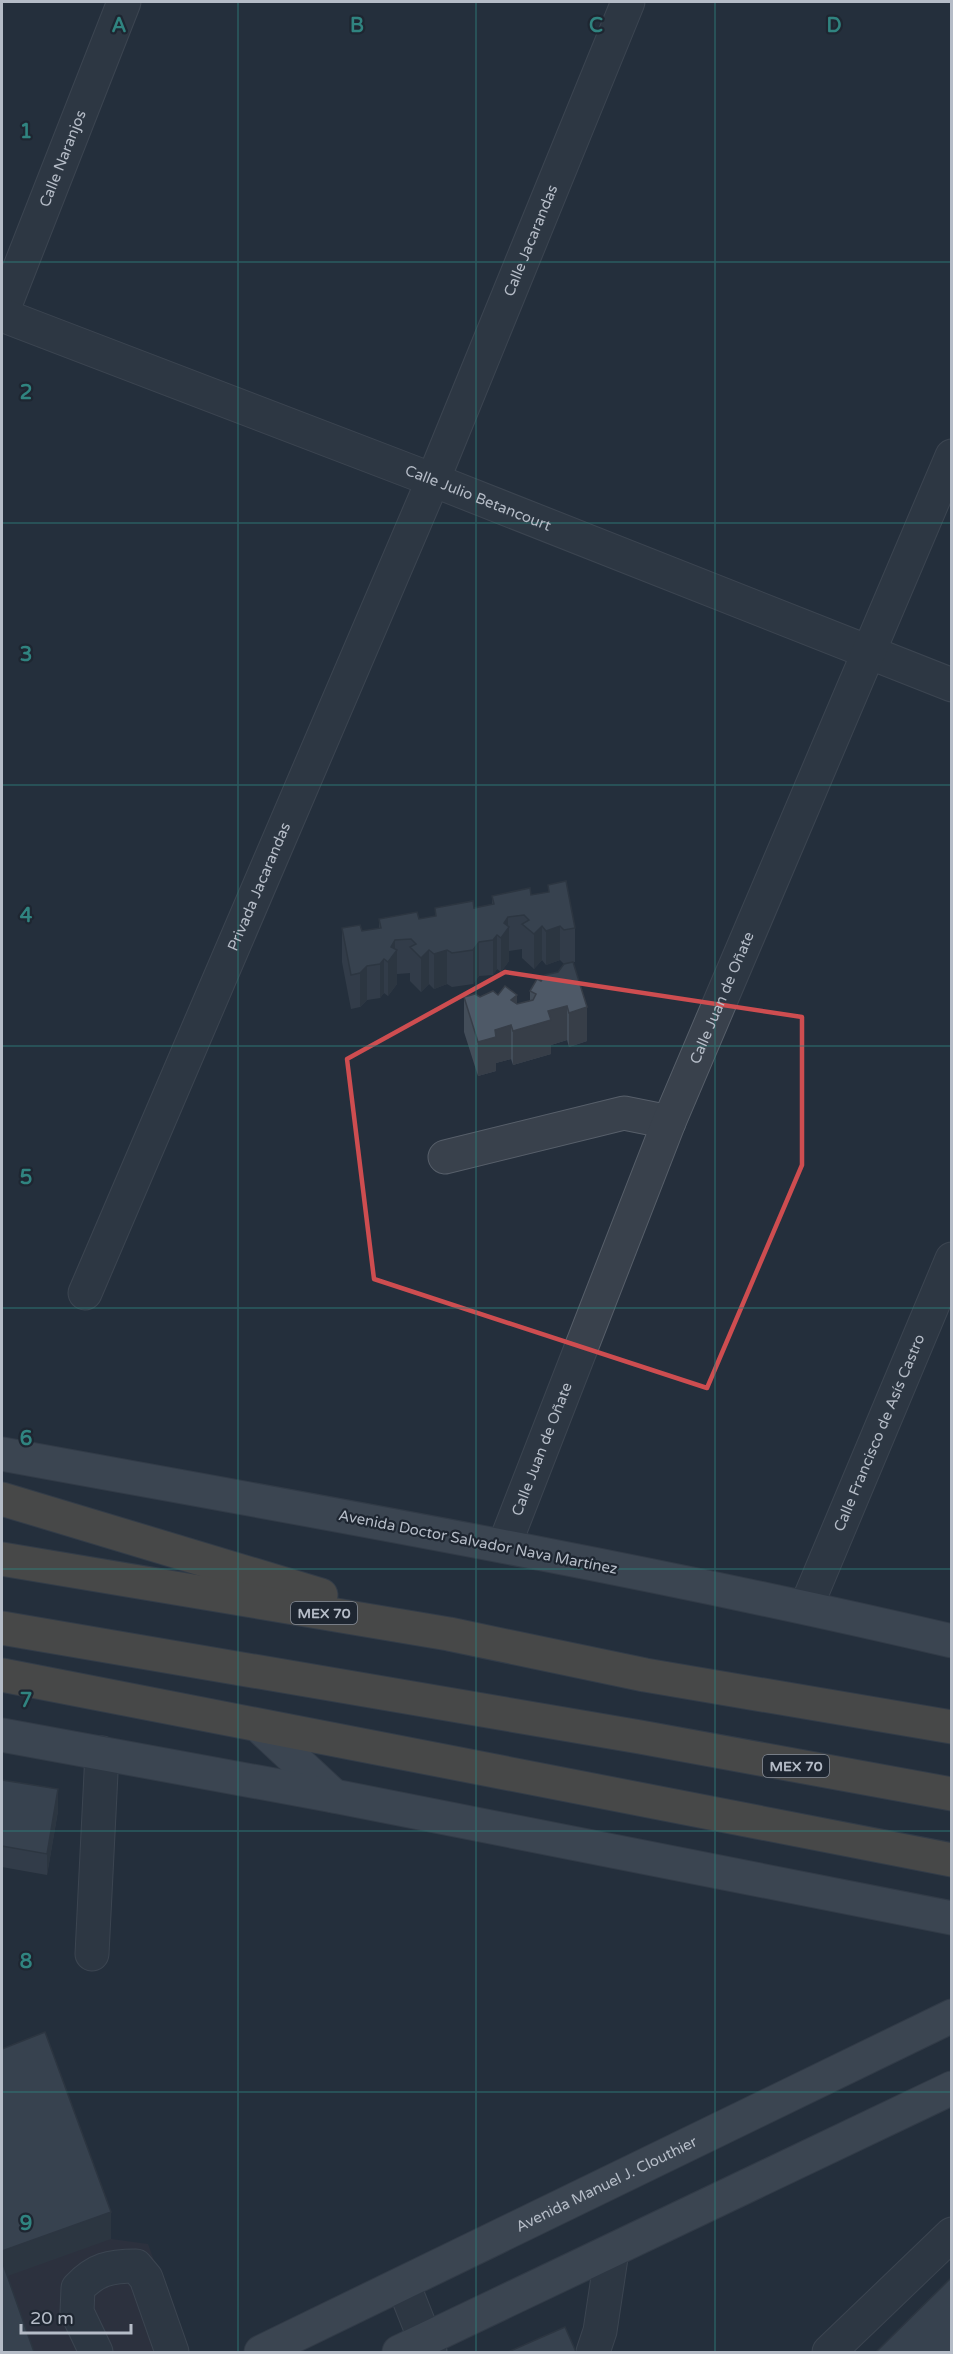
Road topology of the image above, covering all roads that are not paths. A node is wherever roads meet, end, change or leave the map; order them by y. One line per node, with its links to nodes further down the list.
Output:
1 (124, 2): 3 (street, Calle Naranjos)
2 (628, 2): 5 (street, Calle Jacarandas)
3 (2, 314): 5 (street, Calle Julio Betancourt)
4 (951, 456): 6 (street, Calle Juan de Oñate)
5 (433, 480): 6 (street, Calle Julio Betancourt); 11 (street, Privada Jacarandas)
6 (868, 652): 7 (street, Calle Julio Betancourt); 8 (street, Calle Juan de Oñate)
7 (951, 685)
8 (669, 1122): 9 (street); 14 (street, Calle Juan de Oñate)
9 (445, 1157)
10 (951, 1259): 16 (street, Calle Francisco de Asís Castro)
11 (85, 1293)
12 (2, 1455): 14 (main road, Avenida Doctor Salvador Nava Martínez)
13 (2, 1499): 18 (highway)
14 (504, 1546): 16 (main road, Avenida Doctor Salvador Nava Martínez)
15 (2, 1559): 18 (highway, MEX 70)
16 (806, 1606): 19 (main road, Avenida Doctor Salvador Nava Martínez)
17 (2, 1628): 25 (highway, MEX 70)
18 (449, 1634): 22 (highway, MEX 70)
19 (951, 1641)
20 (2, 1675): 21 (highway)
21 (260, 1726): 26 (main road); 27 (highway)
22 (951, 1727)
23 (2, 1735): 24 (main road)
24 (102, 1753): 26 (main road); 31 (street)
25 (951, 1794)
26 (334, 1796): 30 (main road)
27 (891, 1848): 28 (main road); 29 (highway)
28 (951, 1852)
29 (951, 1860)
30 (951, 1918)
31 (92, 1954)
32 (951, 2016): 36 (main road, Avenida Manuel J. Clouthier)
33 (951, 2088): 35 (main road)
34 (951, 2234): 42 (street)
35 (612, 2251): 37 (main road); 41 (street)
36 (403, 2284): 37 (street); 40 (main road, Avenida Manuel J. Clouthier)
37 (418, 2348)
38 (96, 2352): 39 (street)
39 (172, 2352)
40 (261, 2352)
41 (593, 2352)
42 (829, 2352)

